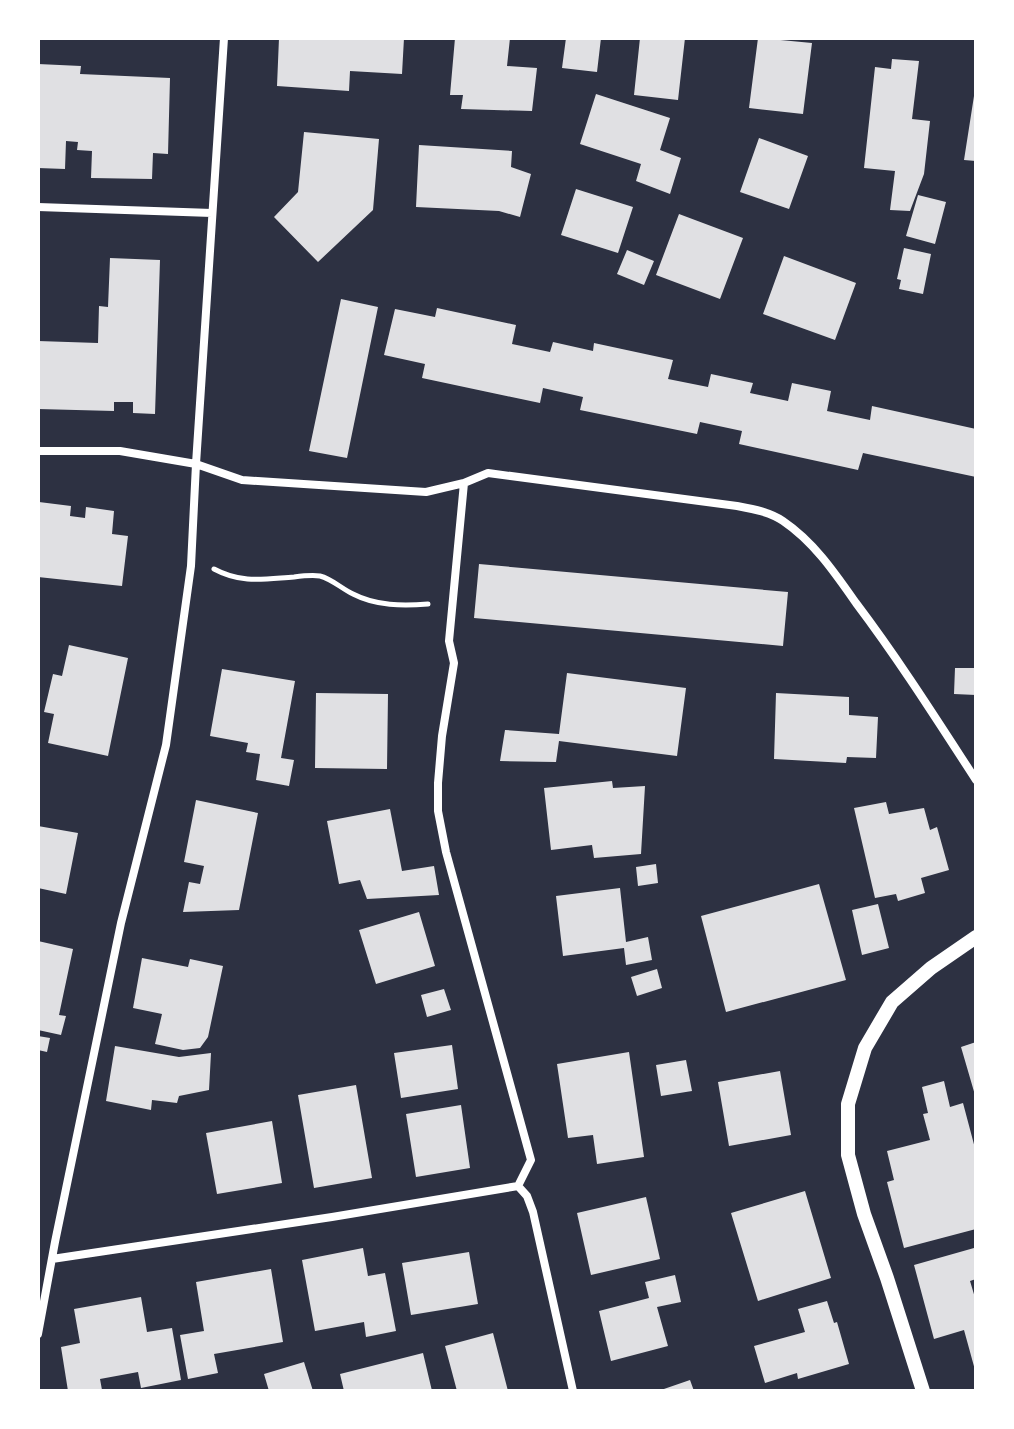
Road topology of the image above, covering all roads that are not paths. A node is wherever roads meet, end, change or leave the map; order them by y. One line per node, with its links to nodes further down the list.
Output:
1 (224, 38): 3 (street)
2 (38, 207): 3 (street)
3 (212, 213): 5 (street)
4 (38, 451): 5 (street)
5 (196, 464): 6 (street); 10 (street)
6 (464, 483): 7 (street); 9 (street)
7 (976, 780)
8 (976, 937): 13 (street)
9 (518, 1186): 10 (street); 12 (street)
10 (52, 1259): 11 (street)
11 (38, 1334)
12 (573, 1391)
13 (923, 1391)

